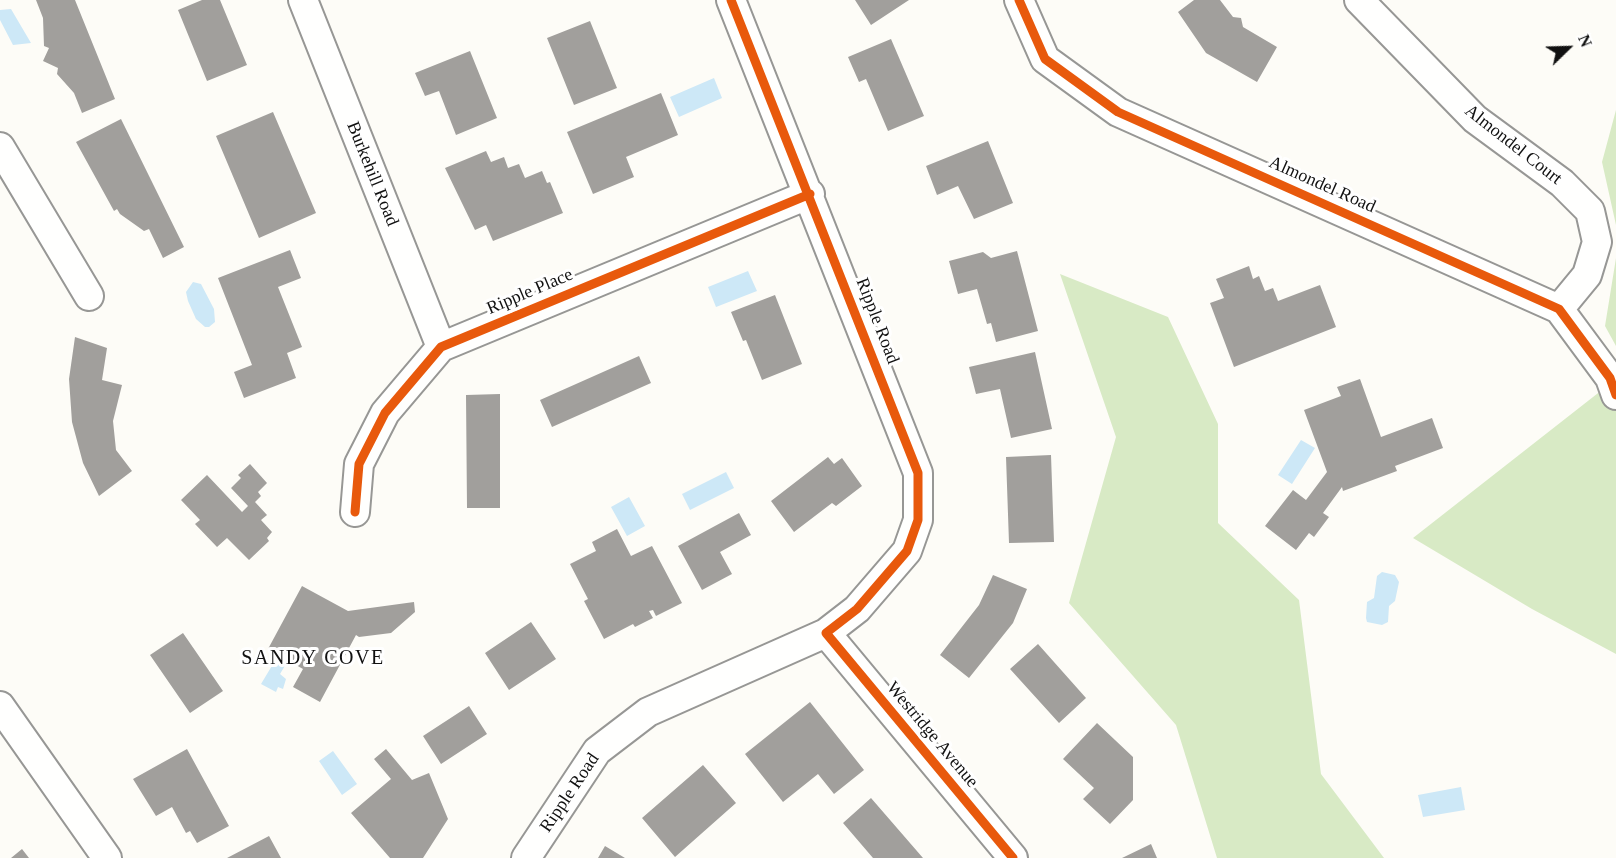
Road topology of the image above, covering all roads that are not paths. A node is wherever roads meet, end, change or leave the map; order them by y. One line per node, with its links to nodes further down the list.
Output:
1 (303, 0): 9 (street, Burkehill Road)
2 (731, 0): 6 (street, Ripple Road)
3 (1019, 0): 8 (street, Almondel Road)
4 (1359, 0): 8 (street, Almondel Court)
5 (0, 147): 7 (street)
6 (810, 194): 9 (street, Ripple Place); 12 (street, Ripple Road)
7 (89, 296)
8 (1559, 309): 10 (street, Almondel Road)
9 (441, 347): 11 (street, Ripple Place)
10 (1616, 395)
11 (355, 512)
12 (826, 633): 15 (street, Ripple Road); 16 (street, Westridge Avenue)
13 (0, 706): 14 (street)
14 (107, 858)
15 (526, 858)
16 (1013, 858)

